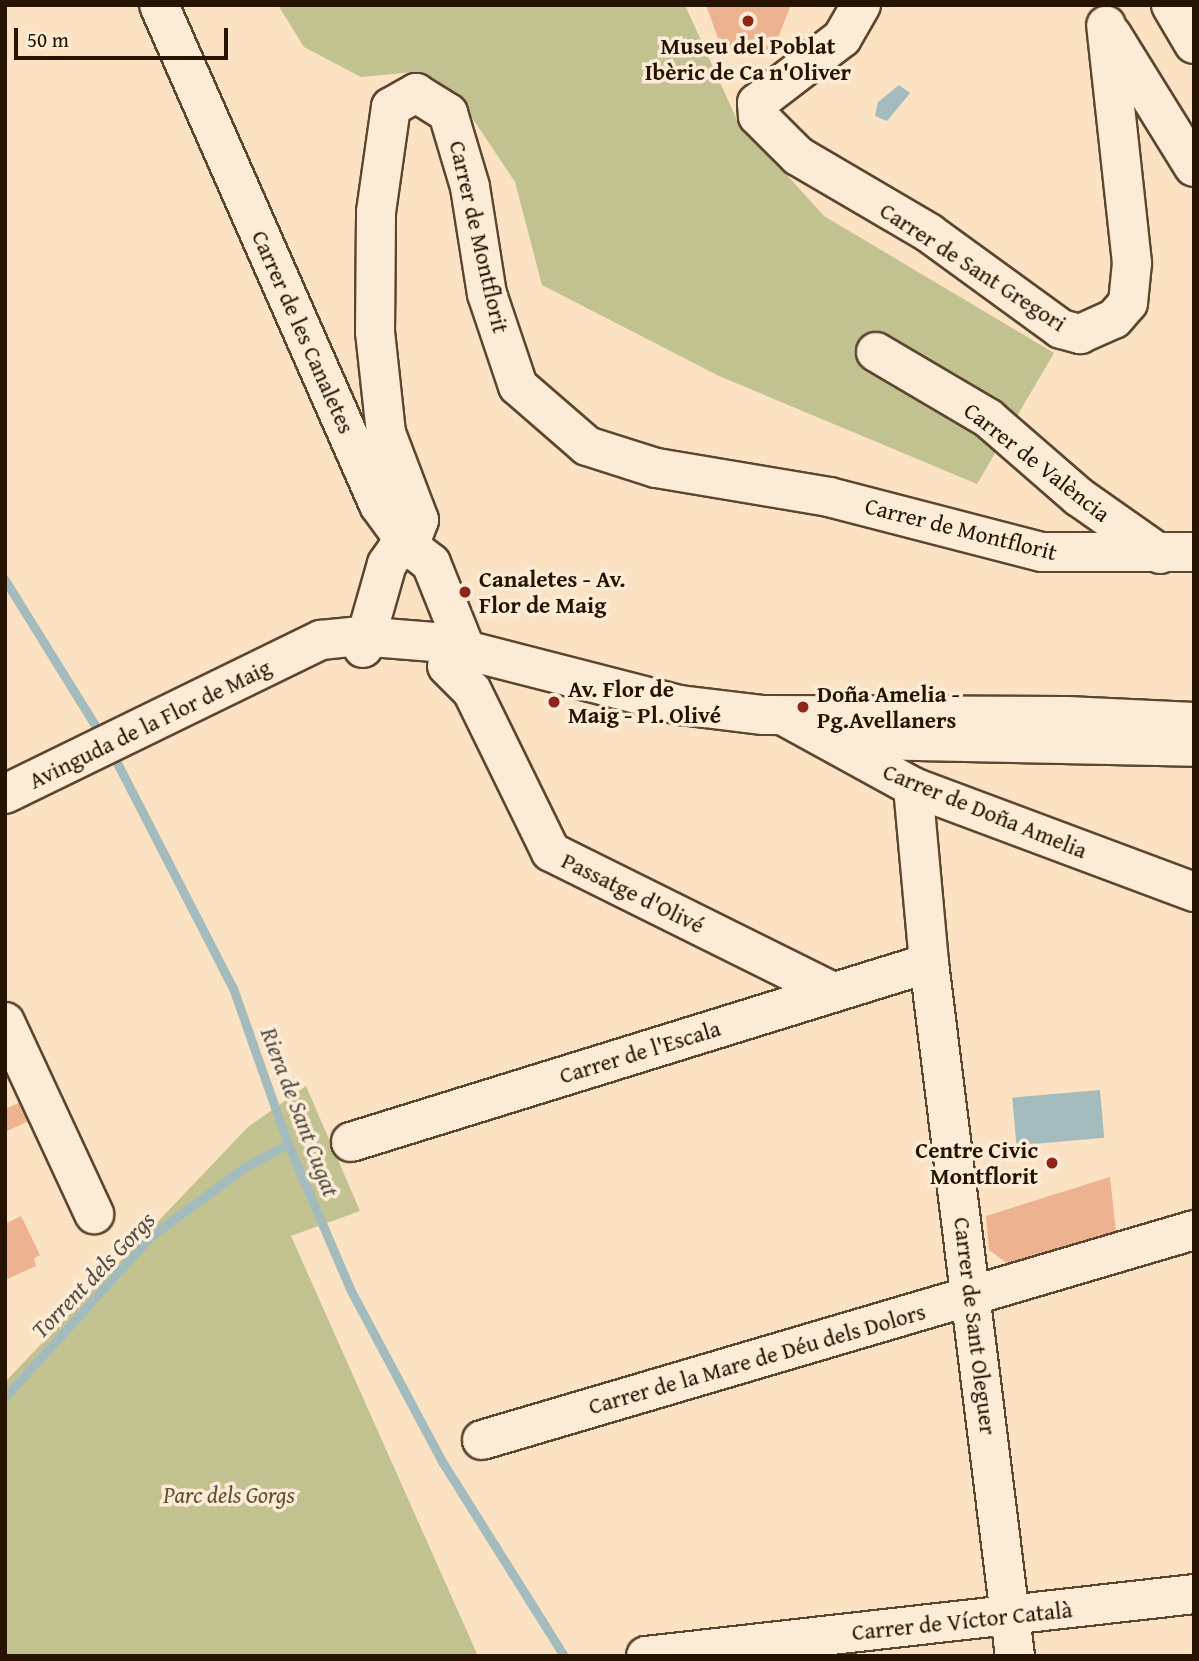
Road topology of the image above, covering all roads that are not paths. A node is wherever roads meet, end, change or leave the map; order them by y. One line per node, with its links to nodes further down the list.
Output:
1 (159, 5): 8 (street, Carrer de les Canaletes)
2 (861, 5): 4 (street, Carrer de Sant Gregori)
3 (1171, 5): 5 (street)
4 (1100, 15): 6 (street)
5 (1194, 44)
6 (1194, 167)
7 (876, 352): 9 (street, Carrer de València)
8 (409, 546): 9 (street, Carrer de Montflorit); 10 (street); 11 (street)
9 (1177, 553)
10 (365, 642): 11 (street, Avinguda de la Flor de Maig); 17 (street, Avinguda de la Flor de Maig)
11 (458, 661): 12 (street, Avinguda de la Flor de Maig); 14 (street, Avinguda de la Flor de Maig); 20 (street, Passatge d'Olivé)
12 (784, 716): 13 (street, Avinguda de la Flor de Maig); 14 (street, Carrer de Doña Amelia)
13 (1194, 722)
14 (816, 737): 15 (street, Avinguda de la Flor de Maig); 16 (street, Carrer de Doña Amelia)
15 (1194, 747)
16 (914, 787): 18 (street, Carrer de Doña Amelia); 19 (street, Carrer de Sant Oleguer)
17 (17, 788)
18 (1194, 892)
19 (929, 962): 20 (street, Carrer de l'Escala); 25 (street, Carrer de Sant Oleguer)
20 (833, 992): 22 (street, Carrer de l'Escala)
21 (5, 1022): 23 (street)
22 (351, 1142)
23 (94, 1214)
24 (1194, 1230): 25 (street, Carrer de la Mare de Déu dels Dolors)
25 (971, 1296): 26 (street, Carrer de la Mare de Déu dels Dolors); 28 (street, Carrer de Sant Oleguer)
26 (482, 1440)
27 (1194, 1594): 28 (street, Carrer de Víctor Català)
28 (1010, 1616): 29 (street, Carrer de Víctor Català); 30 (street, Carrer de Sant Oleguer)
29 (646, 1656)
30 (1015, 1656)

